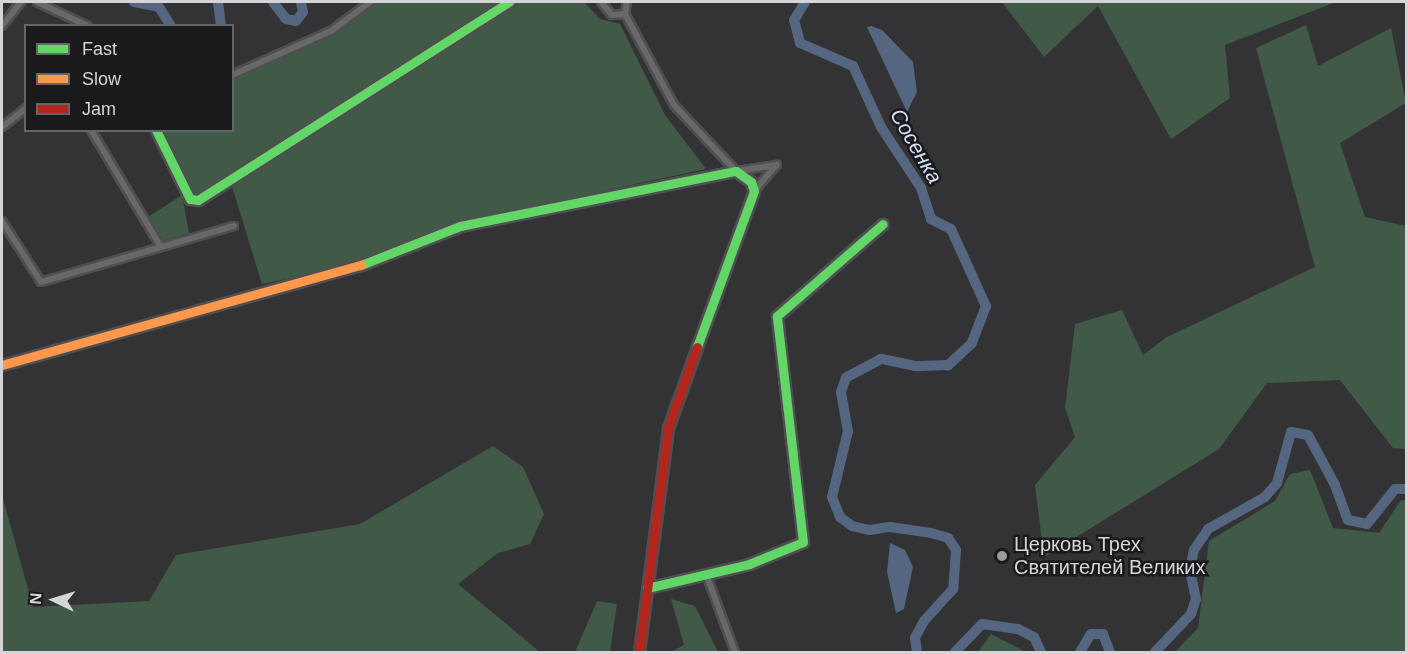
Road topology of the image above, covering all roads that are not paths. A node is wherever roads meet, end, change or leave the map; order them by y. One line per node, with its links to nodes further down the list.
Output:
1 (21, 2): 8 (street)
2 (38, 2): 9 (street)
3 (370, 2): 11 (street)
4 (509, 2): 15 (street)
5 (601, 2): 7 (street)
6 (627, 2): 7 (street)
7 (625, 14): 16 (street)
8 (3, 15): 10 (street)
9 (84, 24)
10 (2, 26)
11 (234, 74)
12 (24, 110): 13 (street)
13 (2, 127)
14 (92, 132): 21 (street)
15 (157, 132)
16 (736, 171): 17 (street); 17 (street); 22 (street)
17 (754, 191): 24 (street)
18 (2, 221): 21 (street)
19 (883, 224): 23 (street)
20 (234, 226): 21 (street)
21 (161, 247)
22 (2, 365)
23 (706, 574): 24 (street); 26 (street)
24 (647, 588): 25 (street)
25 (639, 652)
26 (735, 652)

